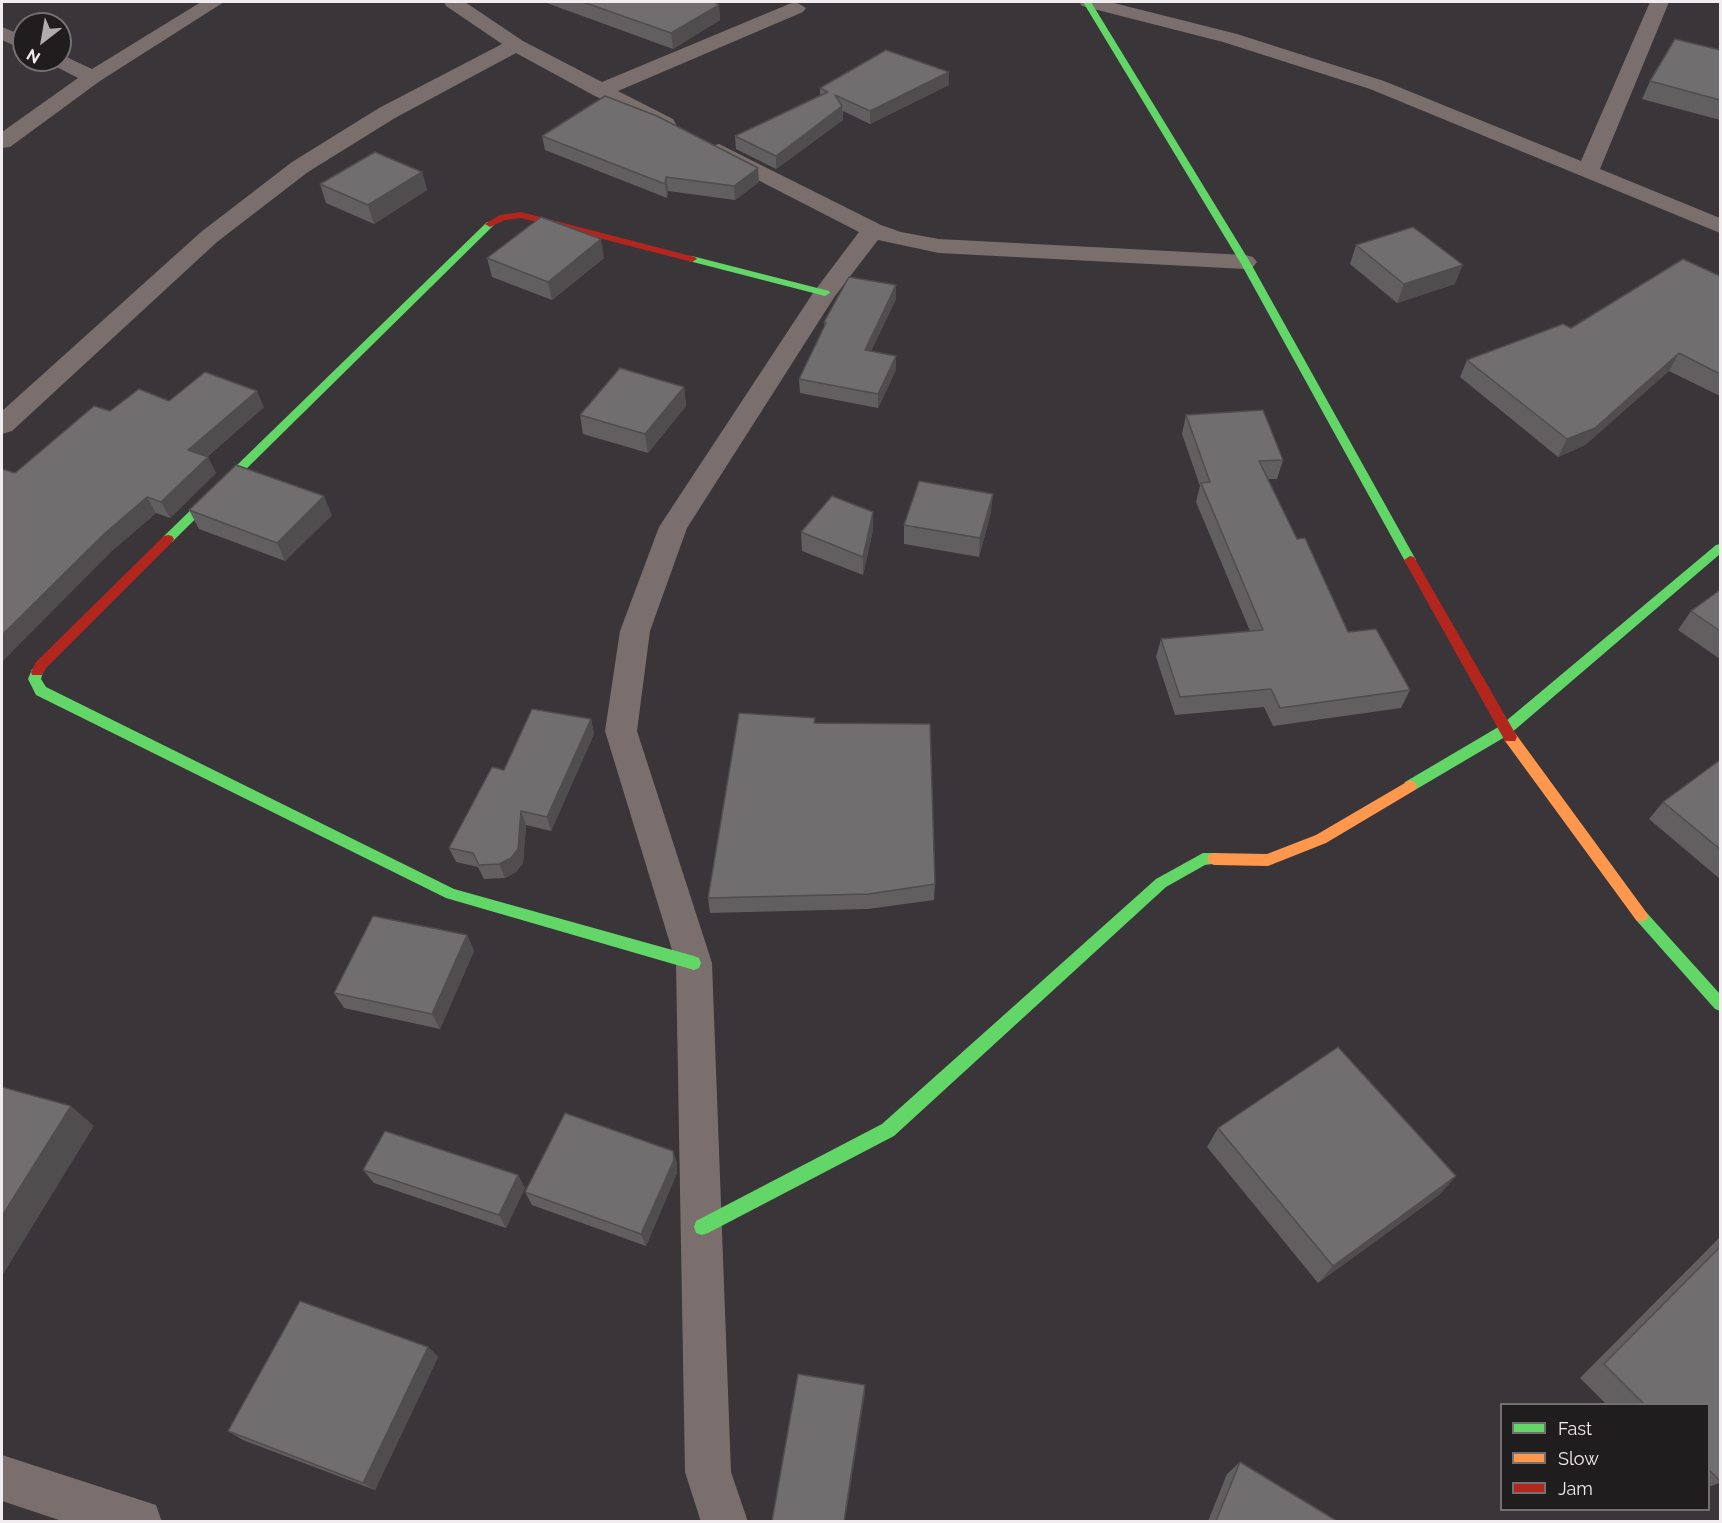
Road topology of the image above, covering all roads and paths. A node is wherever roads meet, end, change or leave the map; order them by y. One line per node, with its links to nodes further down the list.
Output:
1 (211, 2): 8 (street)
2 (1088, 2): 11 (street); 14 (street)
3 (1660, 2): 11 (street)
4 (461, 3): 6 (street)
5 (796, 8): 9 (street)
6 (516, 45): 9 (street); 16 (street)
7 (72, 67): 8 (street)
8 (93, 77): 10 (street)
9 (600, 91): 13 (street)
10 (2, 142)
11 (1588, 171): 12 (street)
12 (1720, 226)
13 (873, 230): 14 (street); 15 (street)
14 (1245, 262): 18 (street)
15 (825, 293): 19 (street); 19 (street)
16 (2, 425)
17 (1720, 548): 18 (street)
18 (1505, 730): 20 (street); 21 (street)
19 (694, 963): 21 (street)
20 (1720, 1004)
21 (702, 1227): 24 (street)
22 (2, 1478): 23 (street)
23 (139, 1521)
24 (725, 1521)

